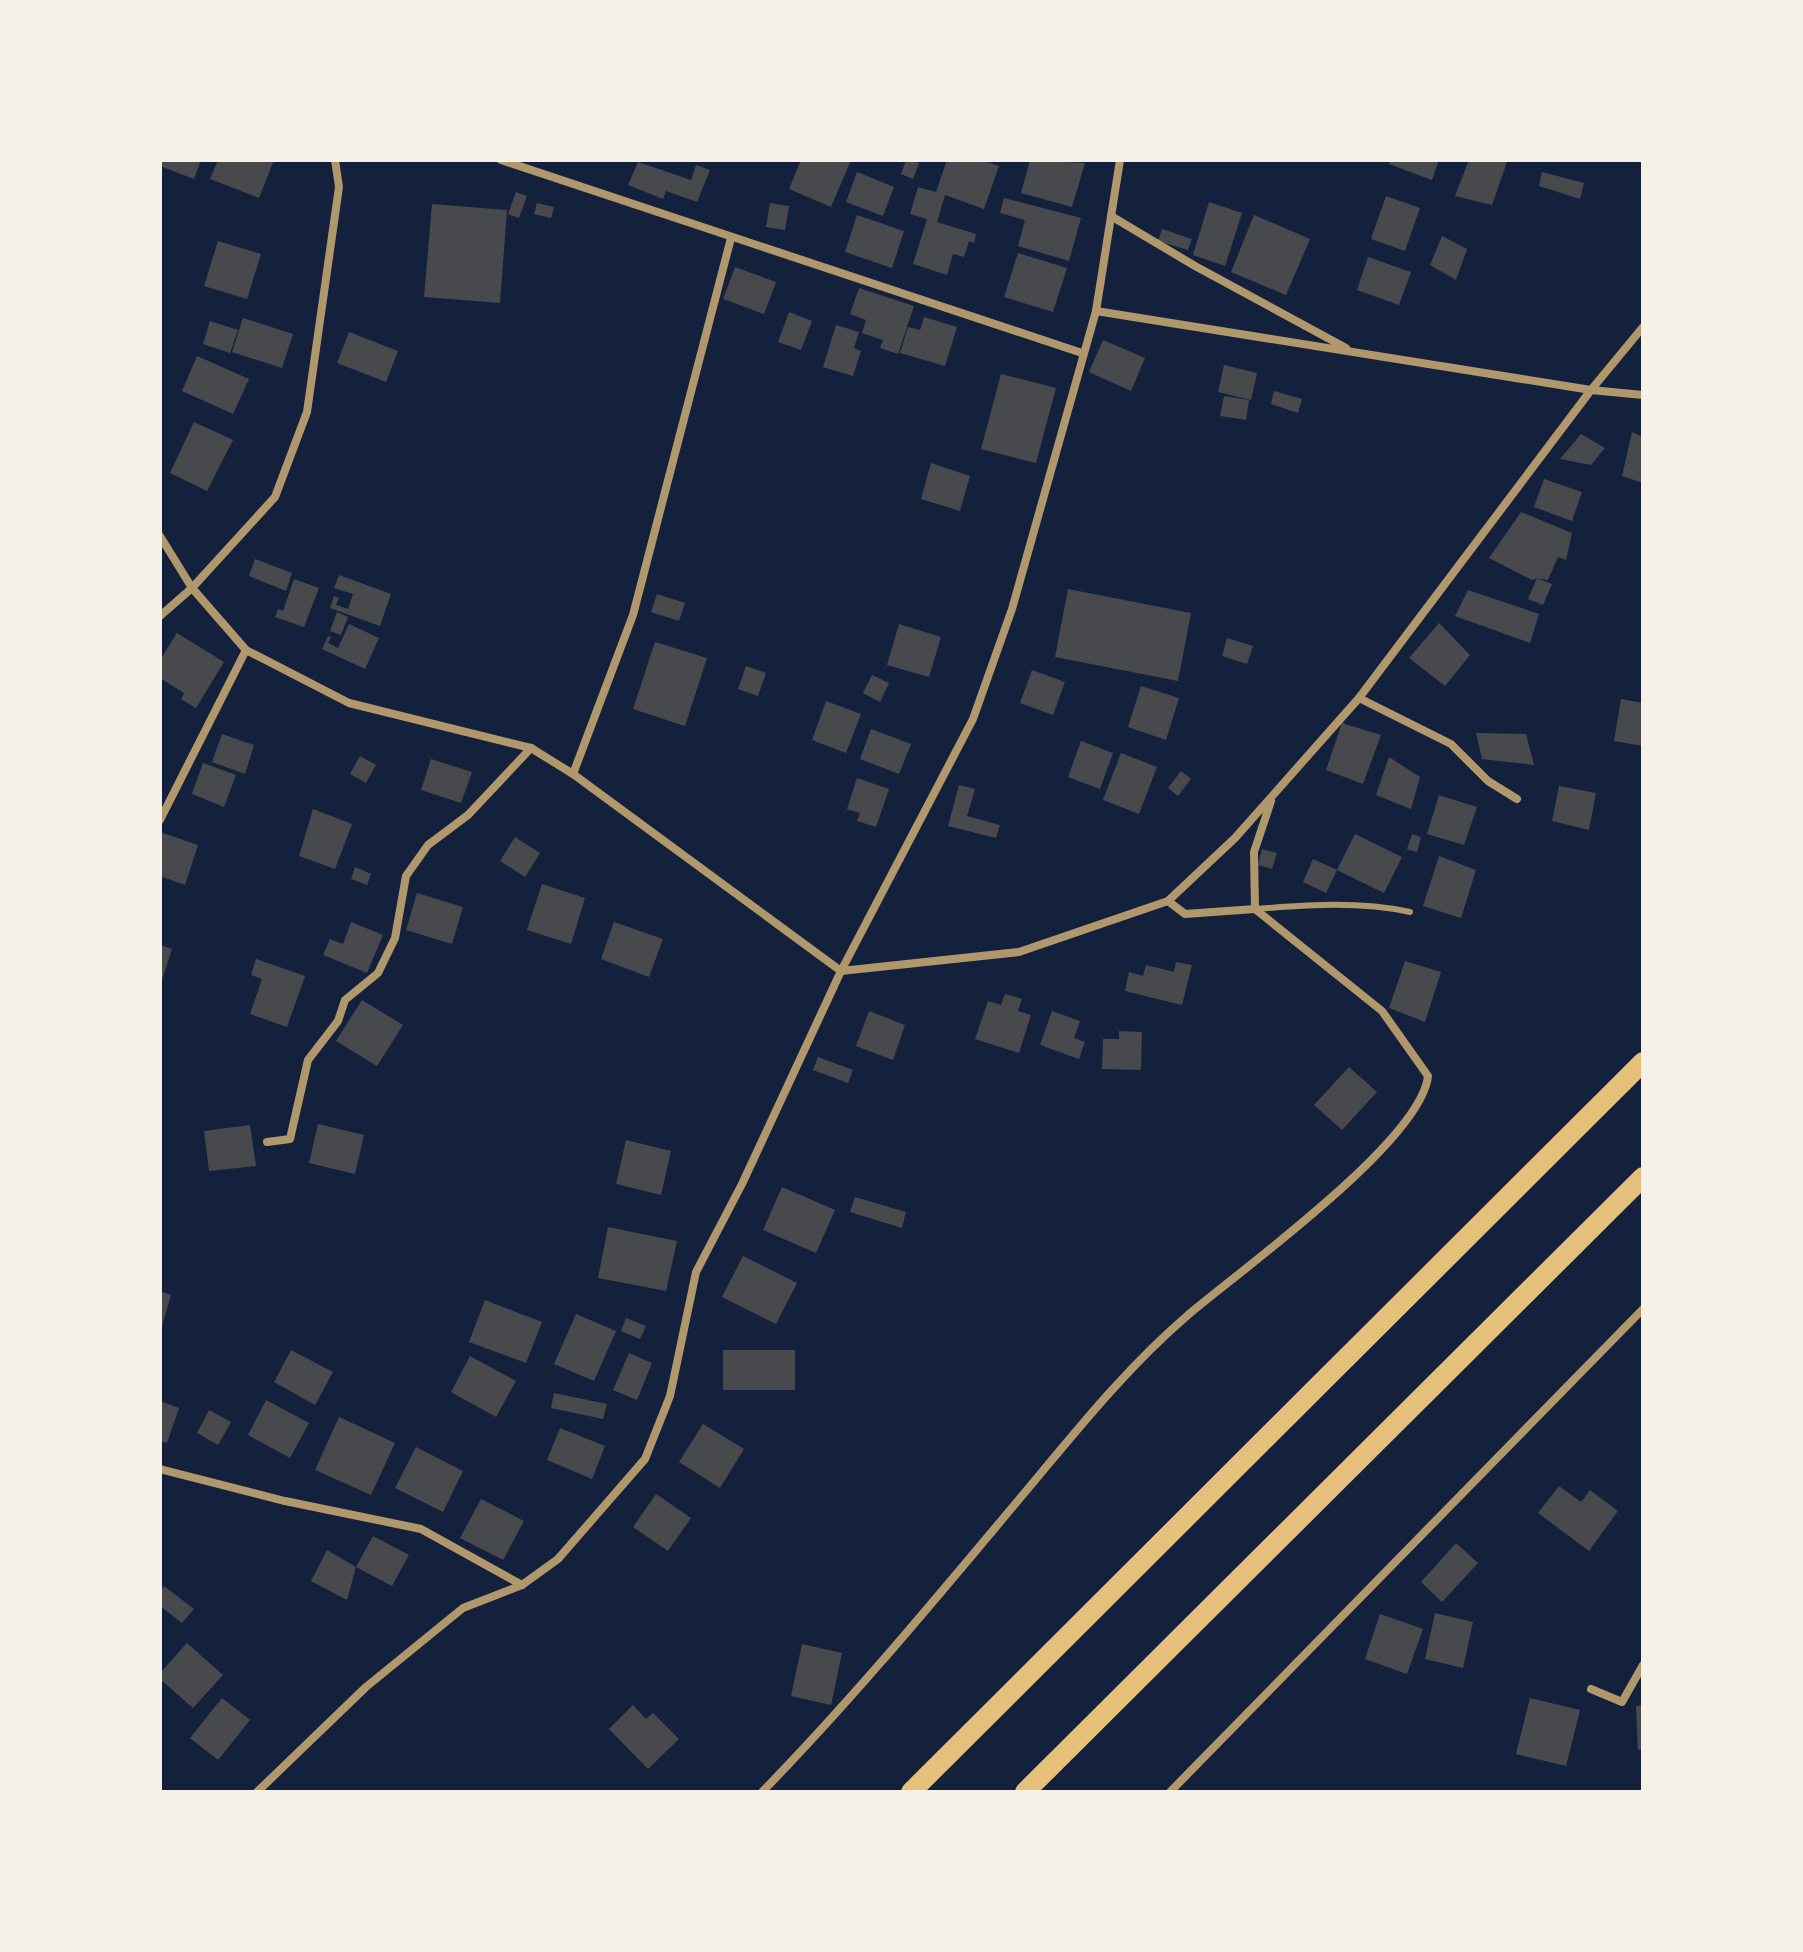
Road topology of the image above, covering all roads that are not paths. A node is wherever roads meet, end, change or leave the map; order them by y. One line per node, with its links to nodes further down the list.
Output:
1 (335, 160): 13 (street)
2 (501, 160): 5 (street)
3 (1120, 160): 4 (street)
4 (1111, 216): 6 (street); 8 (street)
5 (731, 238): 9 (street); 18 (street)
6 (1096, 311): 8 (street); 9 (street)
7 (1643, 327): 10 (street)
8 (1354, 352): 10 (street)
9 (1082, 353): 25 (street)
10 (1591, 390): 11 (street); 16 (street)
11 (1643, 395)
12 (160, 536): 13 (street)
13 (192, 588): 14 (street); 15 (street)
14 (160, 616)
15 (246, 650): 17 (street); 21 (street)
16 (1359, 698): 19 (street); 20 (street)
17 (531, 748): 18 (street); 27 (street)
18 (573, 774): 25 (street)
19 (1274, 795): 22 (street); 23 (street)
20 (1517, 799)
21 (160, 820)
22 (1168, 901): 23 (street); 25 (street)
23 (1255, 909): 24 (lane); 35 (street)
24 (1410, 912)
25 (841, 971): 31 (street)
26 (1643, 1062): 36 (highway)
27 (267, 1142)
28 (1643, 1177): 37 (highway)
29 (1643, 1309): 38 (street)
30 (160, 1469): 31 (street)
31 (522, 1585): 34 (street)
32 (1643, 1665): 33 (street)
33 (1591, 1689)
34 (257, 1792)
35 (762, 1792)
36 (911, 1792)
37 (1025, 1792)
38 (1170, 1792)

